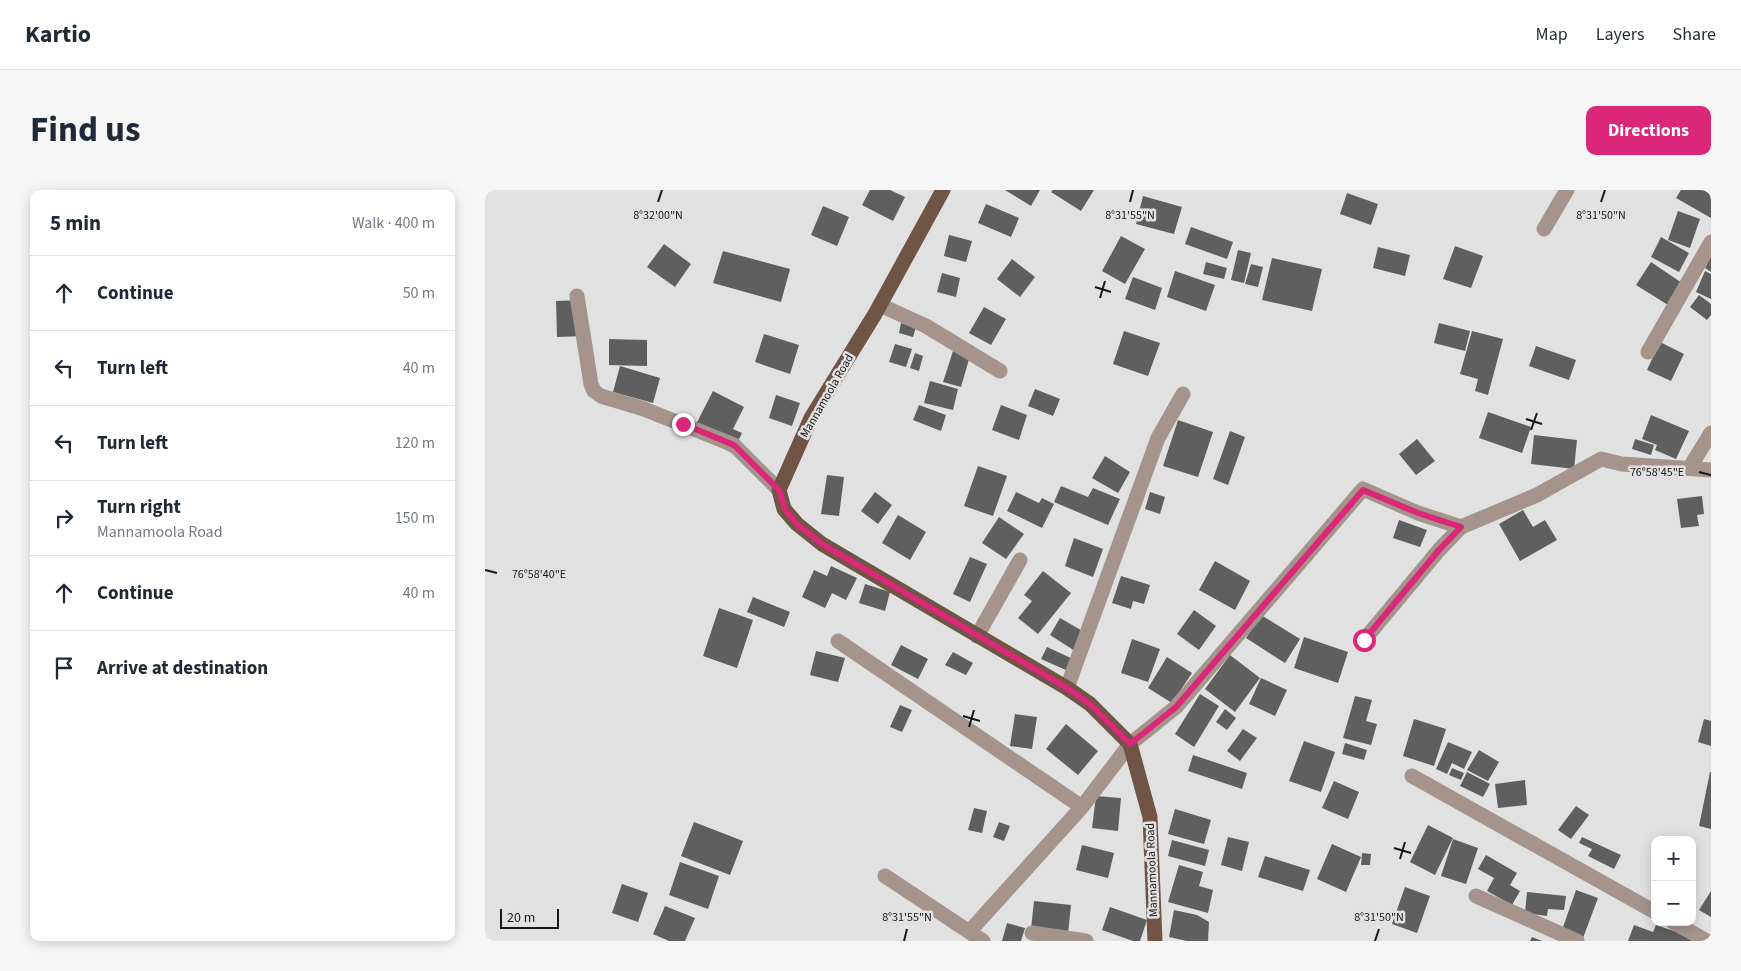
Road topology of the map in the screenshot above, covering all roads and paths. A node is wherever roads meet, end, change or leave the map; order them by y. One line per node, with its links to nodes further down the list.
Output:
1 (943, 190): 6 (main road, Mannamoola Road)
2 (1567, 190): 3 (street)
3 (1544, 229)
4 (1711, 242): 7 (street)
5 (577, 296): 13 (street)
6 (879, 305): 8 (street); 13 (main road, Mannamoola Road)
7 (1648, 352)
8 (1001, 371)
9 (1183, 394): 19 (street)
10 (1711, 433): 11 (street)
11 (1690, 467): 12 (street); 14 (street)
12 (1711, 470)
13 (779, 490): 16 (main road, Mannamoola Road)
14 (1461, 527): 17 (street); 20 (street)
15 (1020, 560): 16 (street)
16 (977, 636): 19 (main road, Mannamoola Road)
17 (1364, 640)
18 (838, 641): 22 (street)
19 (1067, 688): 20 (main road, Mannamoola Road)
20 (1130, 744): 22 (street); 31 (main road, Mannamoola Road)
21 (1412, 776): 25 (street)
22 (1082, 807): 27 (street)
23 (885, 876): 27 (street)
24 (1476, 896): 32 (street)
25 (1651, 910)
26 (1680, 926): 33 (street)
27 (969, 932): 29 (street)
28 (1033, 933): 30 (street)
29 (983, 941)
30 (1086, 941)
31 (1155, 941)
32 (1577, 941)
33 (1707, 941)

